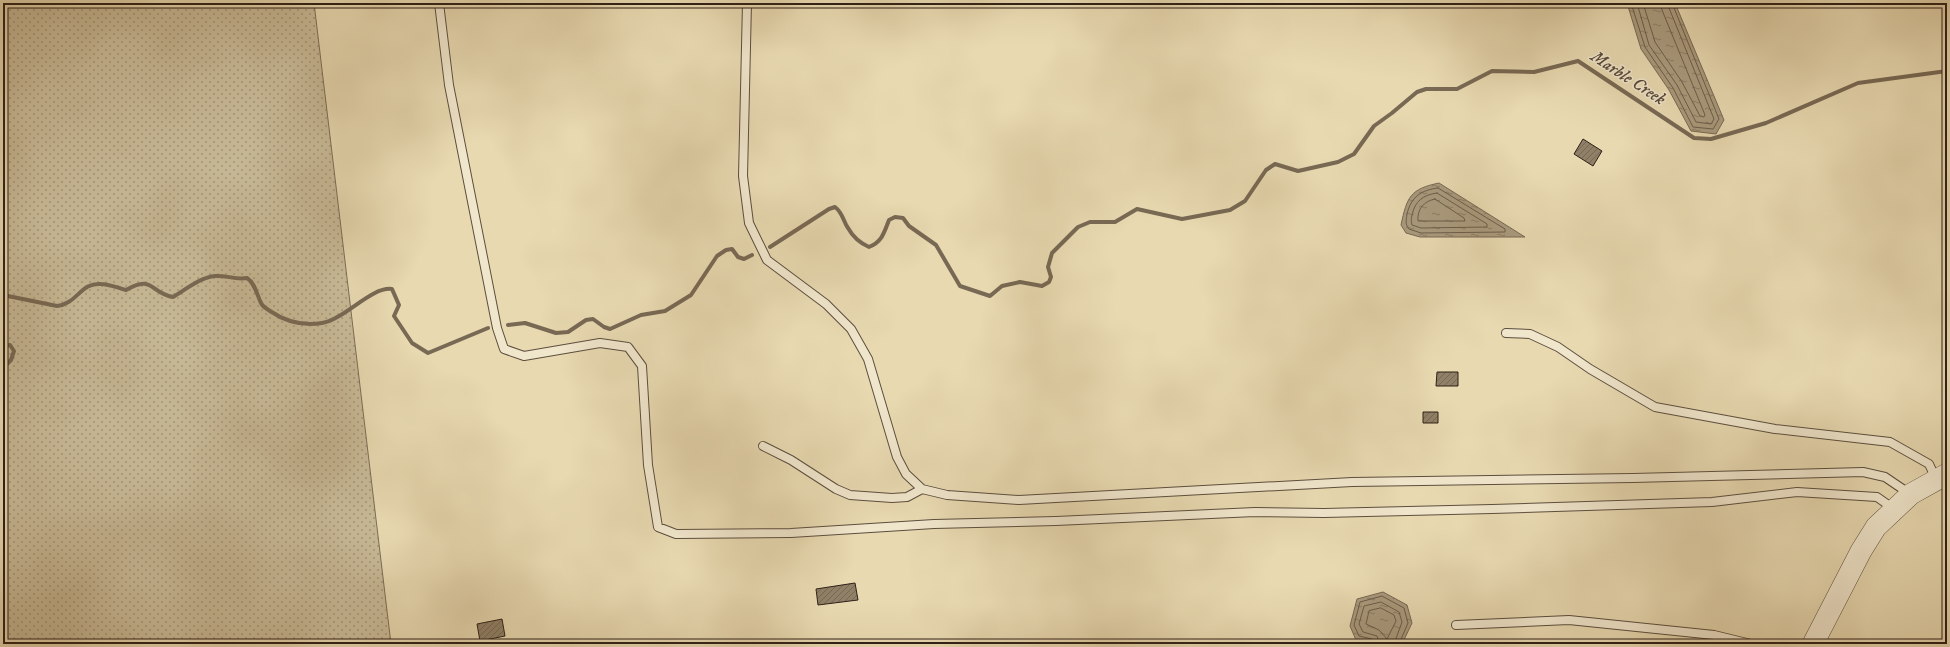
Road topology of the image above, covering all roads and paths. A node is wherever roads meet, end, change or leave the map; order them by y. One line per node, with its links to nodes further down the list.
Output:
1 (438, 3): 8 (lane)
2 (747, 3): 6 (lane)
3 (1506, 333): 5 (lane)
4 (763, 446): 6 (lane)
5 (1941, 477): 7 (street)
6 (922, 489): 7 (lane)
7 (1911, 494): 8 (street)
8 (1894, 509): 11 (street)
9 (1456, 625): 10 (lane)
10 (1751, 644)
11 (1813, 644)

